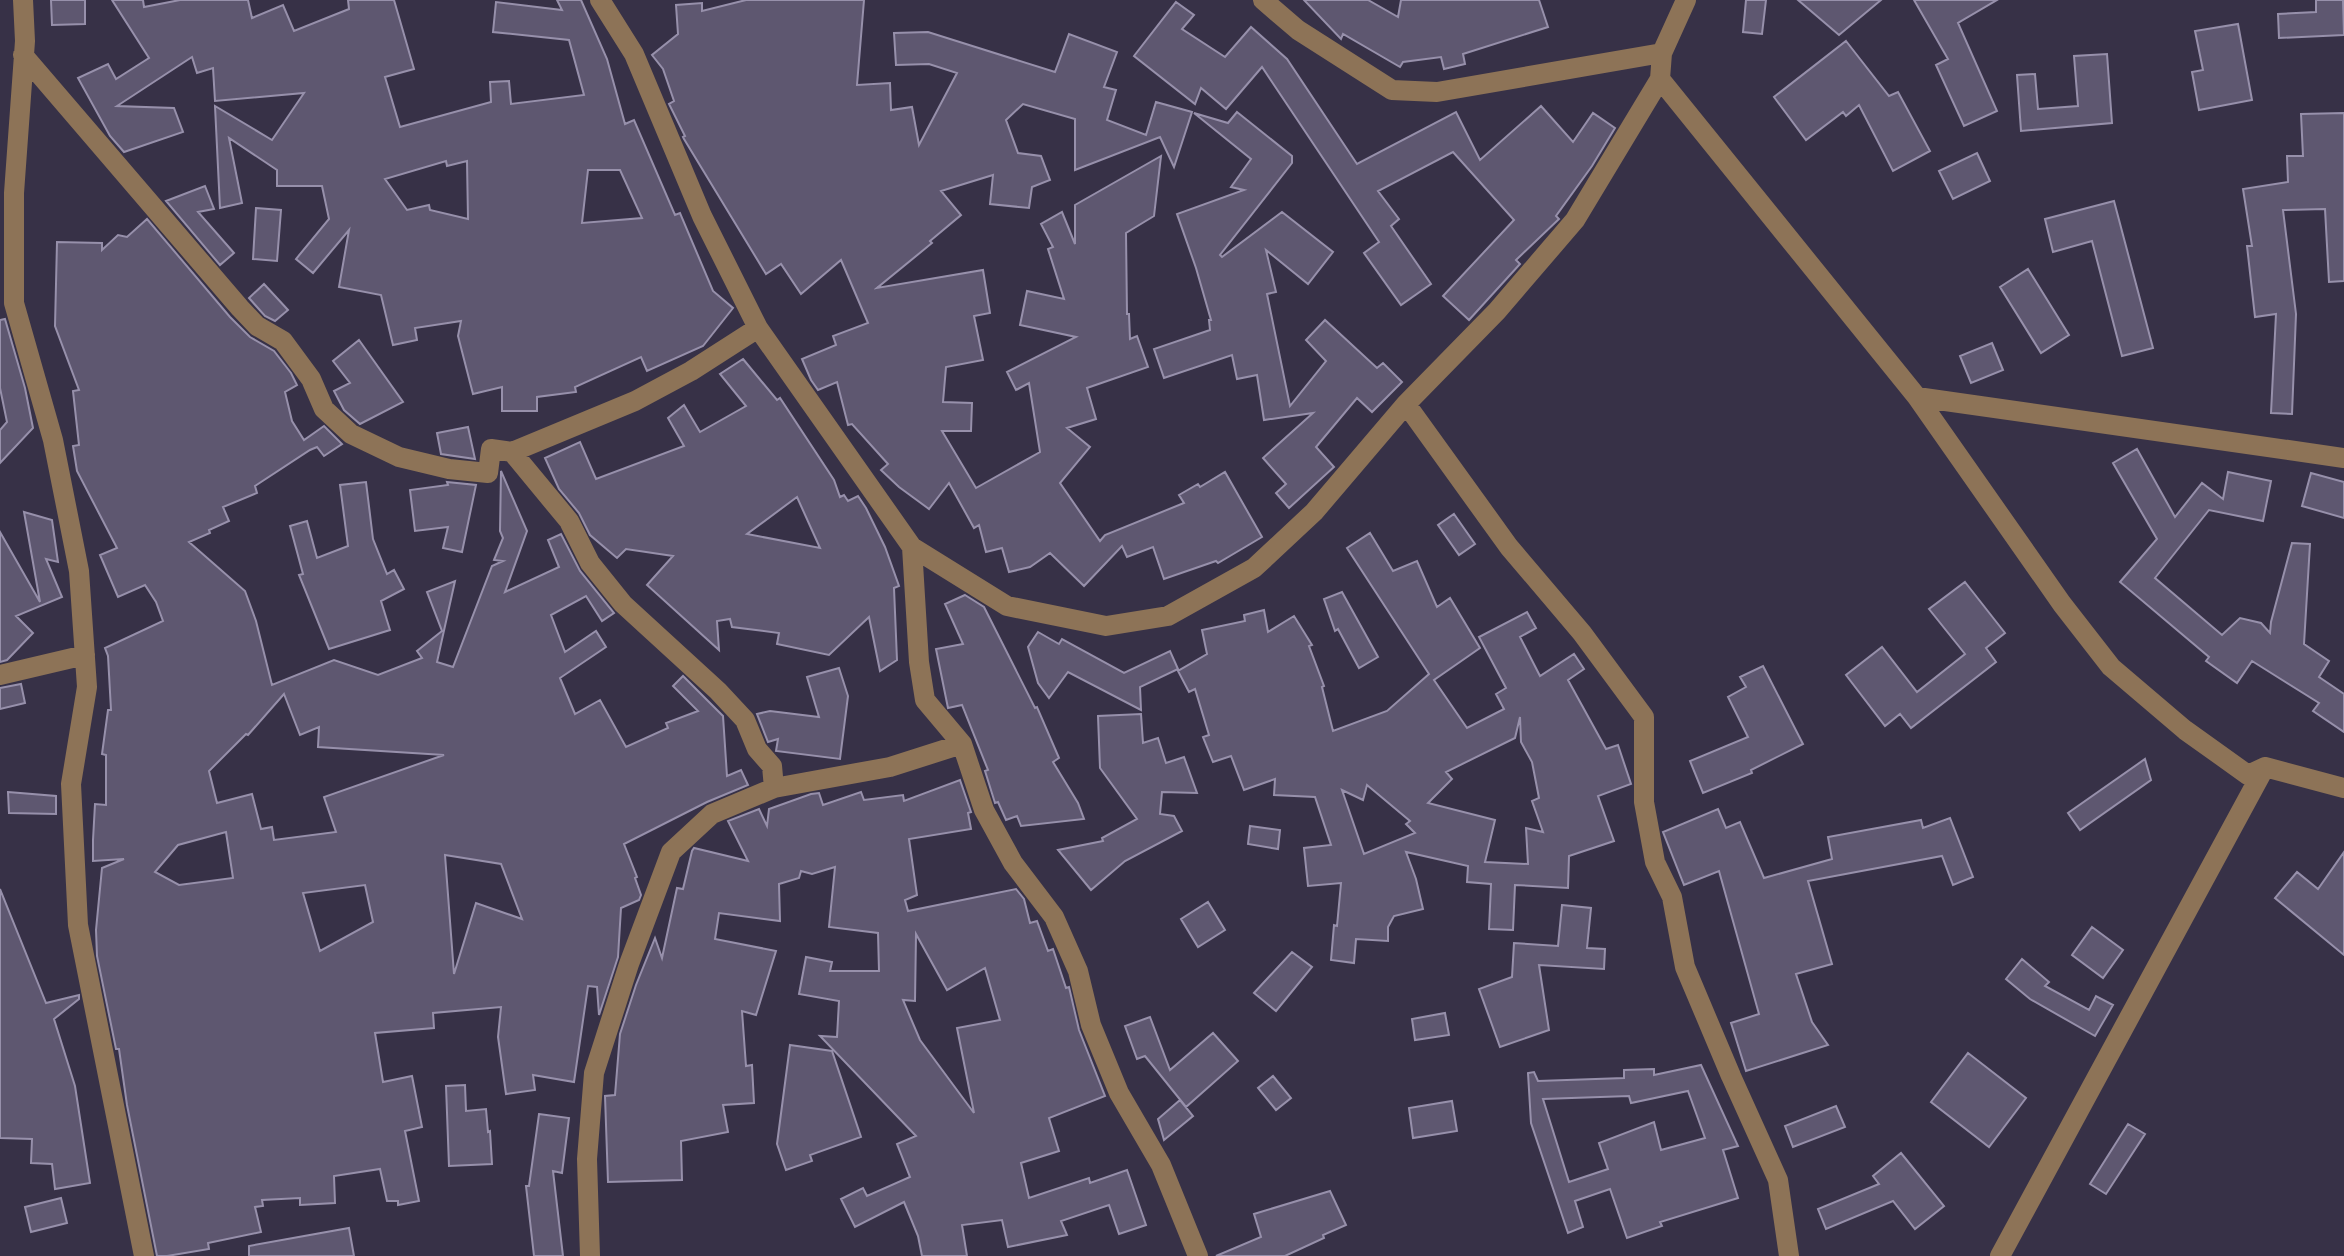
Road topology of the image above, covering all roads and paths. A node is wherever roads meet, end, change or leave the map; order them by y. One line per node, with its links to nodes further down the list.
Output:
1 (23, 0): 6 (street)
2 (600, 0): 8 (street)
3 (1263, 0): 5 (street)
4 (1686, 0): 5 (street)
5 (1662, 53): 7 (street)
6 (23, 55): 11 (street); 14 (street)
7 (1660, 79): 9 (street); 10 (street)
8 (758, 328): 11 (street); 13 (street)
9 (1917, 397): 12 (street); 17 (street)
10 (1406, 404): 13 (street); 23 (street)
11 (512, 452): 18 (street)
12 (2344, 458)
13 (912, 547): 16 (street)
14 (85, 655): 15 (street); 20 (street)
15 (0, 675)
16 (962, 744): 18 (street); 22 (street)
17 (2265, 767): 19 (street); 24 (street)
18 (774, 788): 21 (street)
19 (2344, 788)
20 (144, 1256)
21 (590, 1256)
22 (1198, 1256)
23 (1789, 1256)
24 (2000, 1256)

